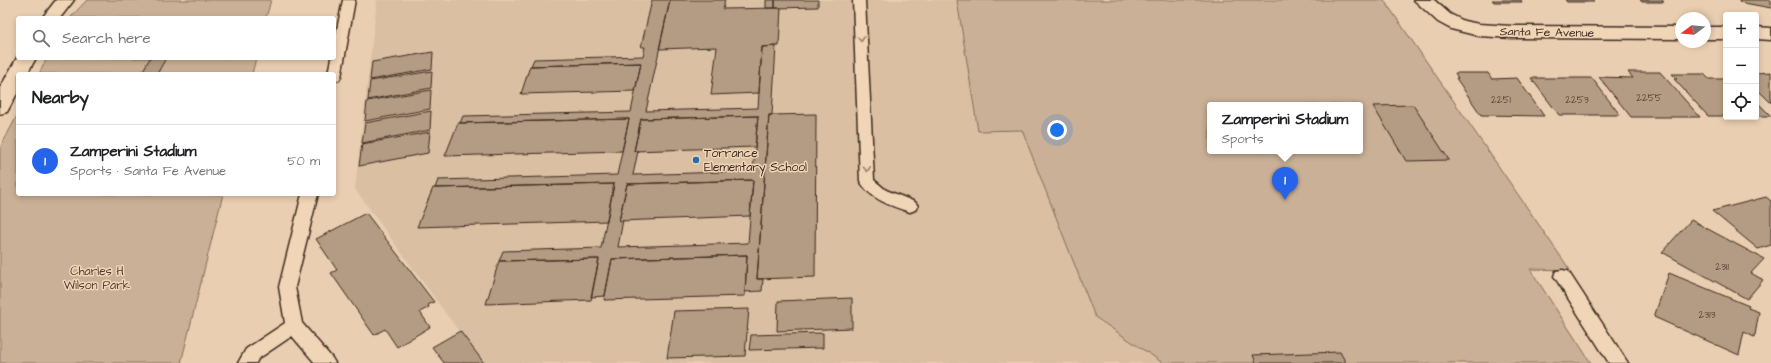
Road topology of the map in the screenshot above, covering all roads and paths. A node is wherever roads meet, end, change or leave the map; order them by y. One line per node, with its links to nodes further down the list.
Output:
1 (65, 0): 5 (street)
2 (349, 0): 13 (lane)
3 (859, 0): 17 (lane, one-way to 17)
4 (1422, 0): 6 (street, Santa Fe Avenue)
5 (53, 16)
6 (1675, 33)
7 (1711, 33): 8 (street)
8 (1723, 33)
9 (1759, 33): 10 (street)
10 (1771, 34)
11 (25, 60): 12 (street)
12 (19, 72)
13 (335, 72)
14 (16, 77): 15 (street)
15 (0, 107)
16 (310, 196): 19 (lane)
17 (910, 206)
18 (1562, 276): 22 (lane)
19 (294, 326): 20 (lane); 21 (lane)
20 (247, 363)
21 (326, 363)
22 (1619, 363)

